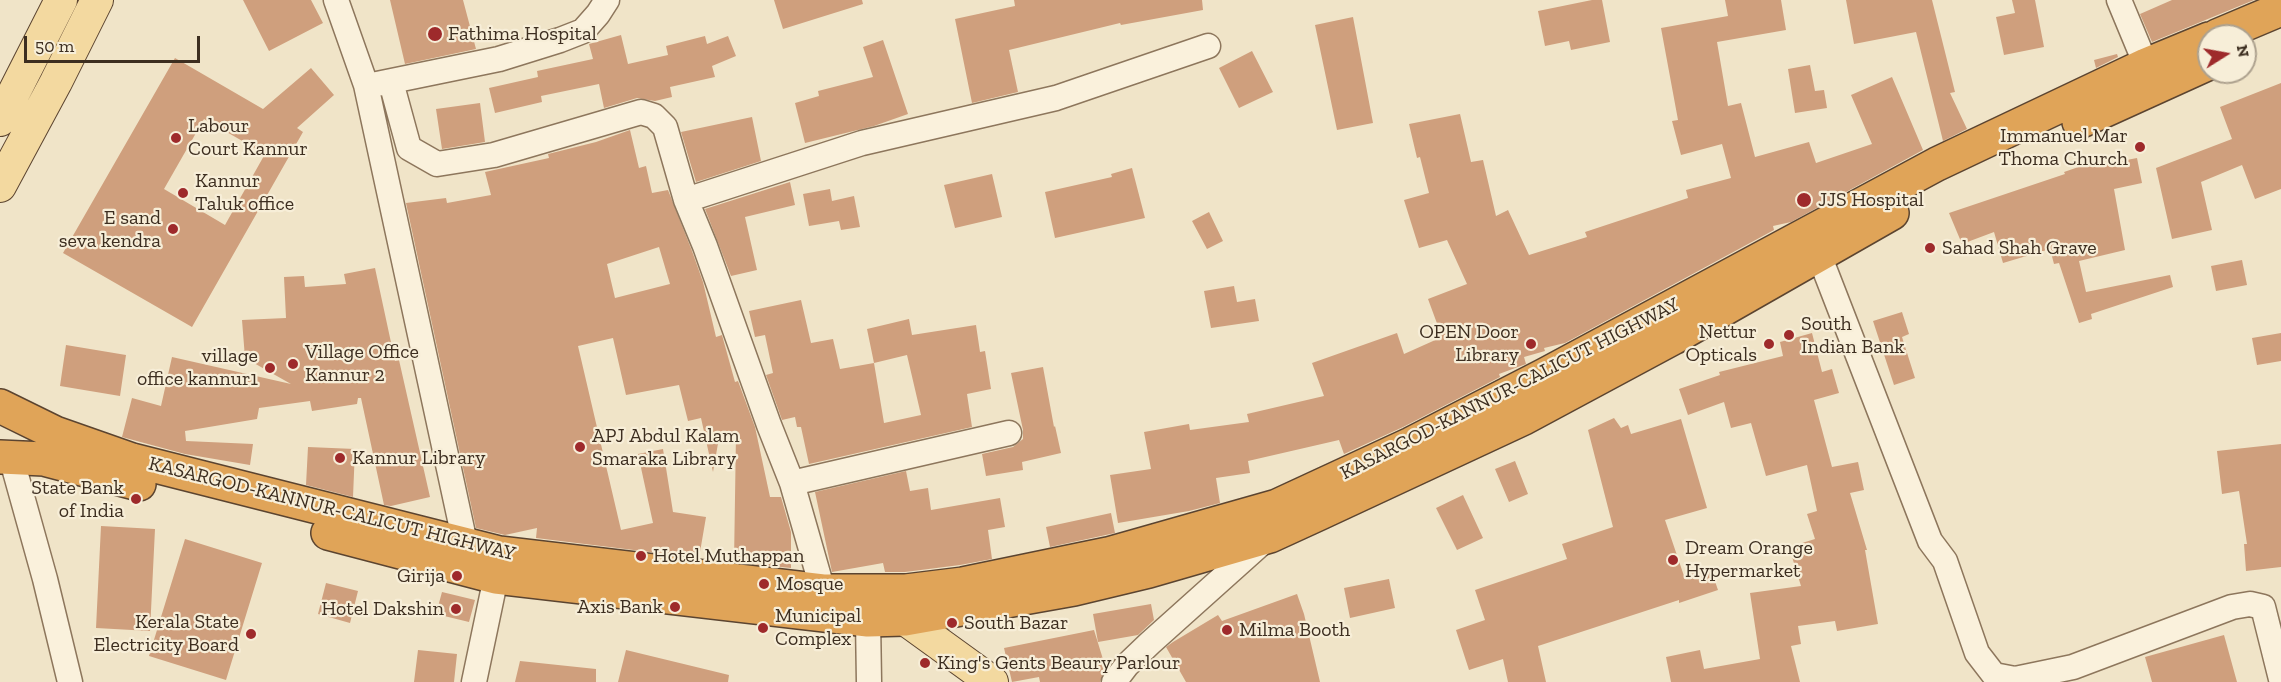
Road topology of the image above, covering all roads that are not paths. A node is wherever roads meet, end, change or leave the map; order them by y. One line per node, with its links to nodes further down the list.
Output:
1 (62, 0): 15 (main road)
2 (97, 0): 16 (main road)
3 (336, 0): 14 (street)
4 (607, 0): 13 (street)
5 (2119, 0): 11 (street)
6 (2270, 15): 7 (highway); 8 (highway)
7 (2247, 24)
8 (2257, 32)
9 (2197, 44): 11 (highway, KASARGOD-KANNUR-CALICUT HIGHWAY)
10 (1208, 46): 17 (street)
11 (2146, 65): 28 (highway, KASARGOD-KANNUR-CALICUT HIGHWAY)
12 (2197, 68): 18 (highway, KASARGOD-KANNUR-CALICUT HIGHWAY)
13 (391, 81): 14 (street); 17 (street)
14 (366, 85): 25 (street)
15 (0, 120)
16 (0, 186)
17 (686, 200): 23 (street)
18 (1819, 255): 24 (highway, KASARGOD-KANNUR-CALICUT HIGHWAY); 30 (street)
19 (4, 403): 22 (highway, KASARGOD-KANNUR-CALICUT HIGHWAY)
20 (1009, 433): 23 (street)
21 (6, 457): 22 (highway); 31 (street)
22 (122, 469): 25 (highway, KASARGOD-KANNUR-CALICUT HIGHWAY); 26 (highway, KASARGOD-KANNUR-CALICUT HIGHWAY)
23 (792, 483): 27 (street)
24 (1270, 536): 29 (highway, KASARGOD-KANNUR-CALICUT HIGHWAY); 35 (street)
25 (465, 543): 27 (highway, KASARGOD-KANNUR-CALICUT HIGHWAY)
26 (496, 577): 28 (highway, KASARGOD-KANNUR-CALICUT HIGHWAY); 32 (street)
27 (823, 591): 28 (highway, KASARGOD-KANNUR-CALICUT HIGHWAY)
28 (866, 606): 29 (highway, KASARGOD-KANNUR-CALICUT HIGHWAY); 33 (street)
29 (905, 619): 34 (main road)
30 (2281, 680)
31 (70, 682)
32 (474, 682)
33 (869, 682)
34 (992, 682)
35 (1114, 682)

